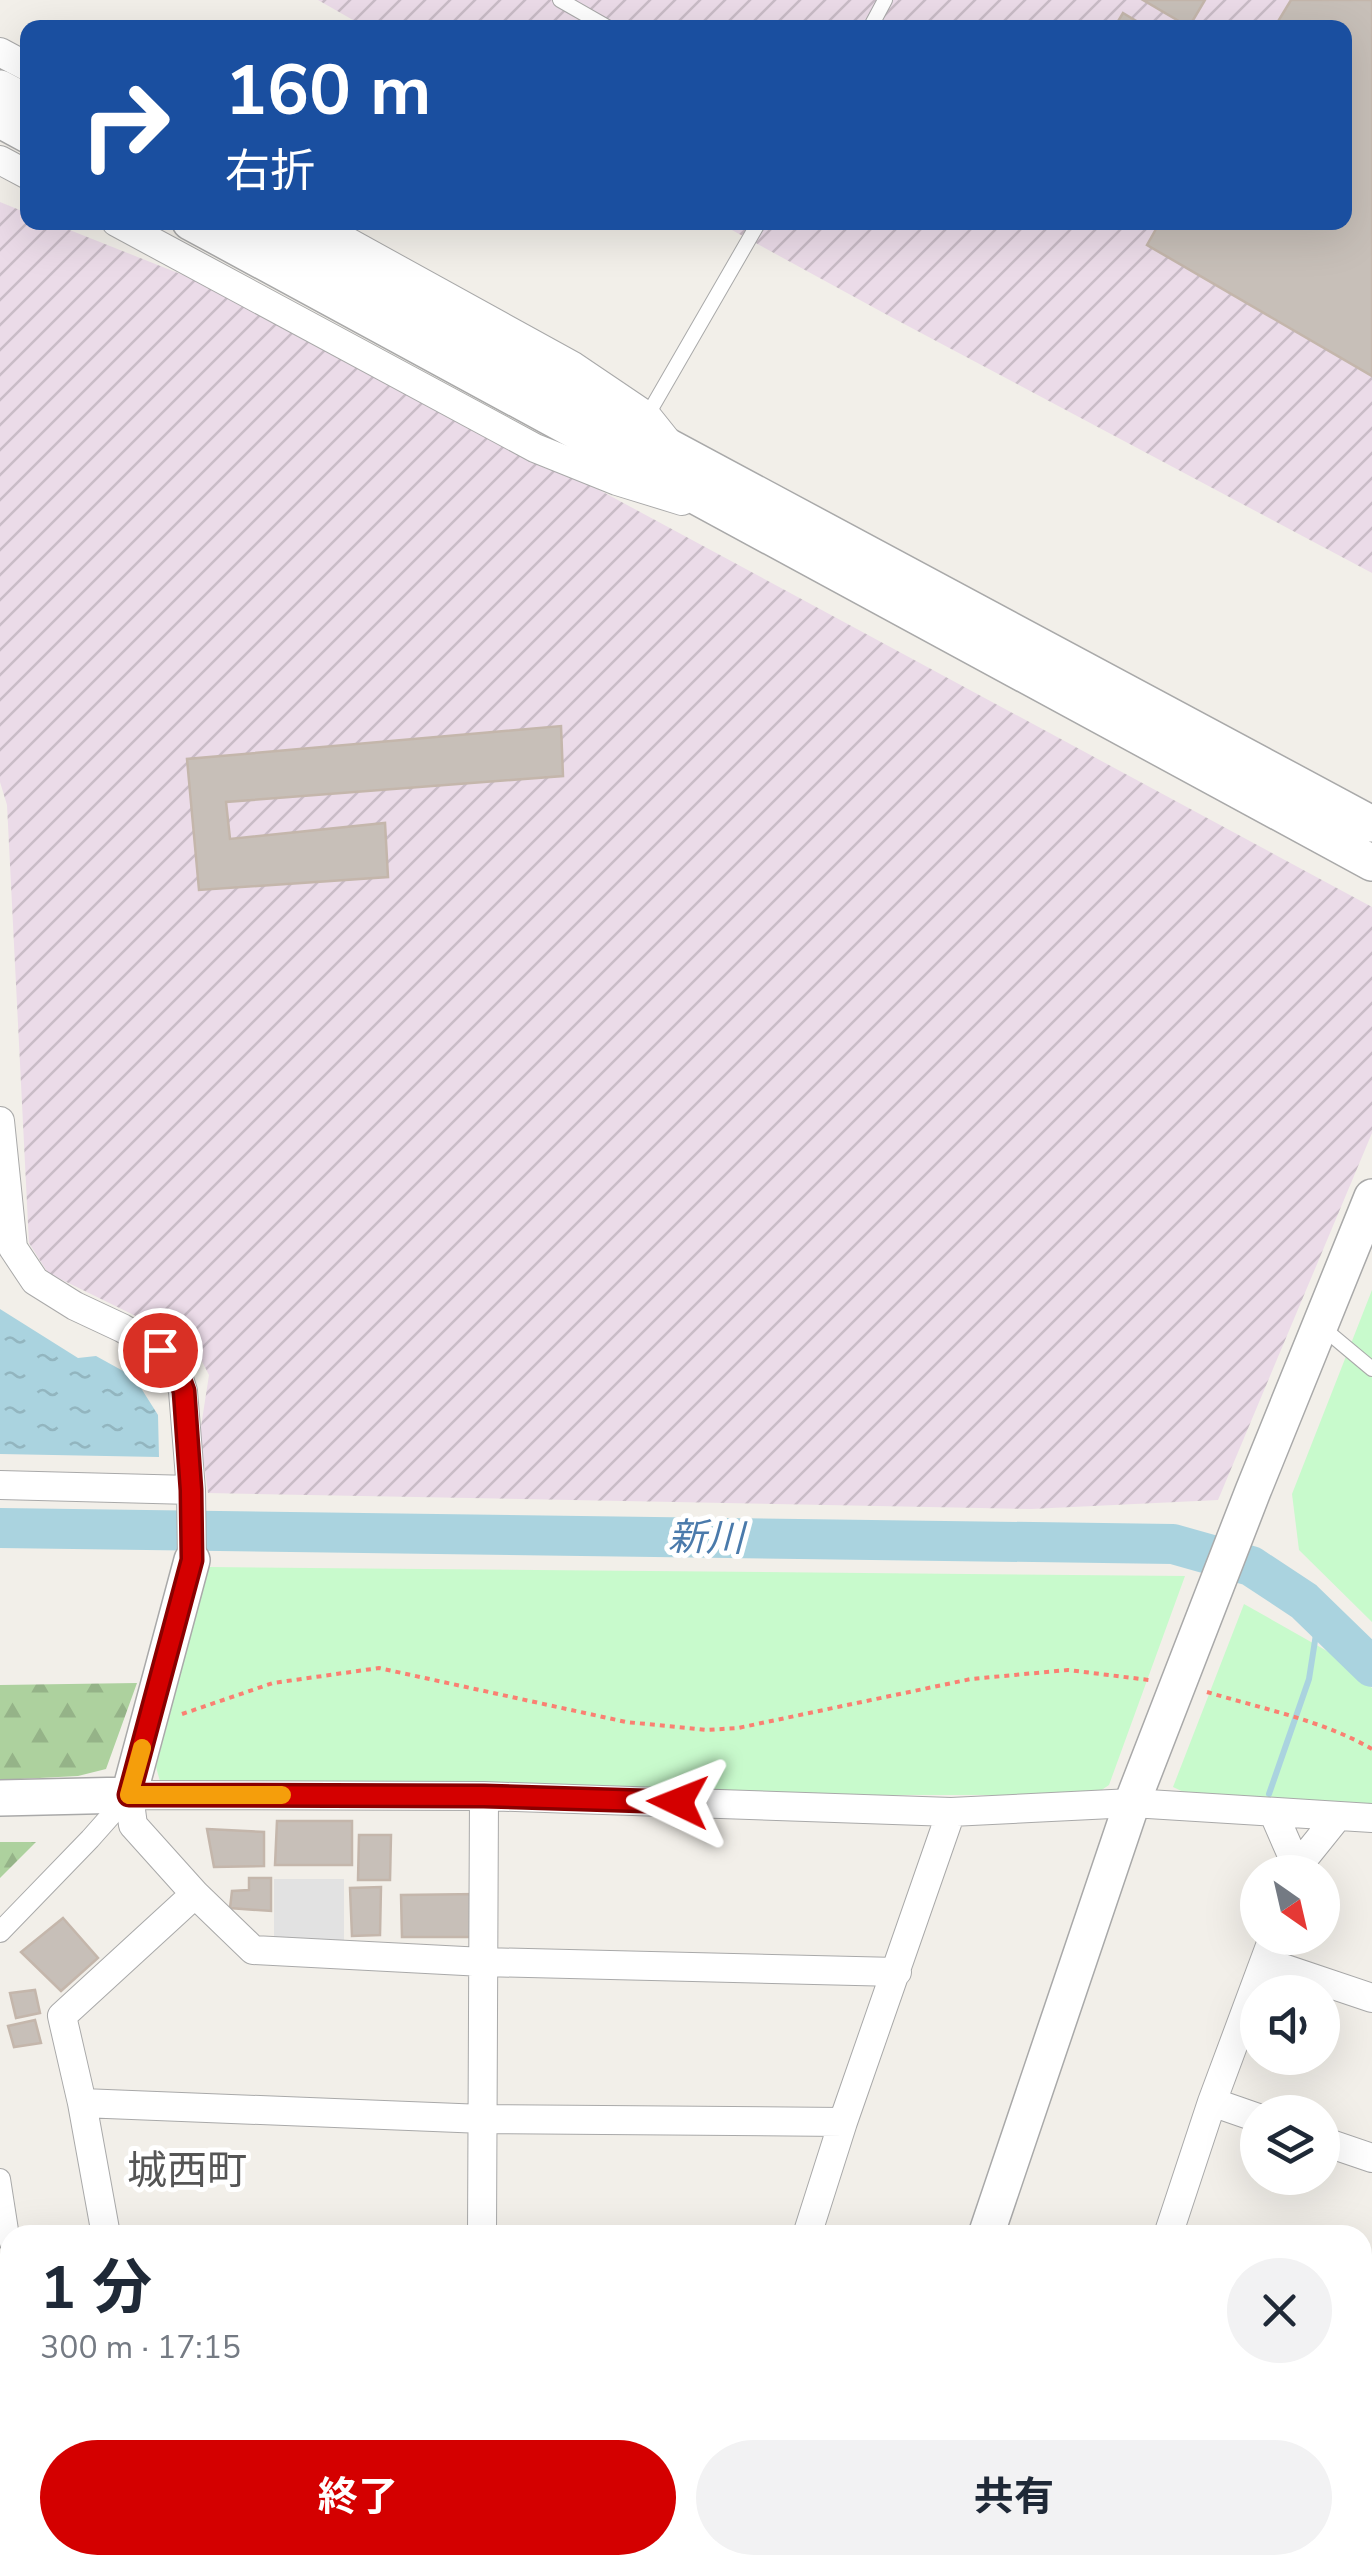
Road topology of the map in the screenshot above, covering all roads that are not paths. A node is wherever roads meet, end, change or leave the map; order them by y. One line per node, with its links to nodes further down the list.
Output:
1 (560, 0): 2 (lane)
2 (595, 20)
3 (131, 230): 9 (street)
4 (326, 230): 7 (street)
5 (754, 230): 7 (lane)
6 (236, 231): 8 (street); 9 (street)
7 (647, 416): 8 (street)
8 (674, 450): 10 (street)
9 (731, 516): 11 (street)
10 (1372, 824)
11 (1372, 862)
12 (0, 1121): 17 (street)
13 (1372, 1197): 14 (street)
14 (1320, 1325): 15 (lane); 22 (street)
15 (1372, 1369)
16 (0, 1485): 17 (street)
17 (191, 1490): 18 (street)
18 (192, 1560): 19 (street)
19 (129, 1795): 20 (street); 21 (street); 29 (street); 30 (street)
20 (484, 1796): 23 (street); 33 (street)
21 (0, 1798)
22 (1132, 1804): 23 (street); 24 (street); 48 (street)
23 (952, 1812): 34 (street)
24 (1273, 1812): 25 (street); 27 (street)
25 (1338, 1816): 26 (street); 28 (street)
26 (1372, 1818)
27 (1290, 1855)
28 (1308, 1855)
29 (195, 1894): 33 (street); 37 (street)
30 (0, 1932)
31 (1267, 1955): 36 (street)
32 (1280, 1955): 35 (street)
33 (484, 1962): 34 (street); 39 (street)
34 (897, 1972): 40 (street)
35 (1372, 1998)
36 (1212, 2102): 38 (street); 49 (street)
37 (82, 2103): 39 (street); 45 (street)
38 (1240, 2112)
39 (483, 2119): 40 (street); 46 (street)
40 (843, 2122): 47 (street)
41 (1340, 2147): 42 (street)
42 (1372, 2158)
43 (0, 2178): 44 (street)
44 (7, 2225)
45 (104, 2225)
46 (482, 2225)
47 (810, 2225)
48 (989, 2225)
49 (1171, 2225)

